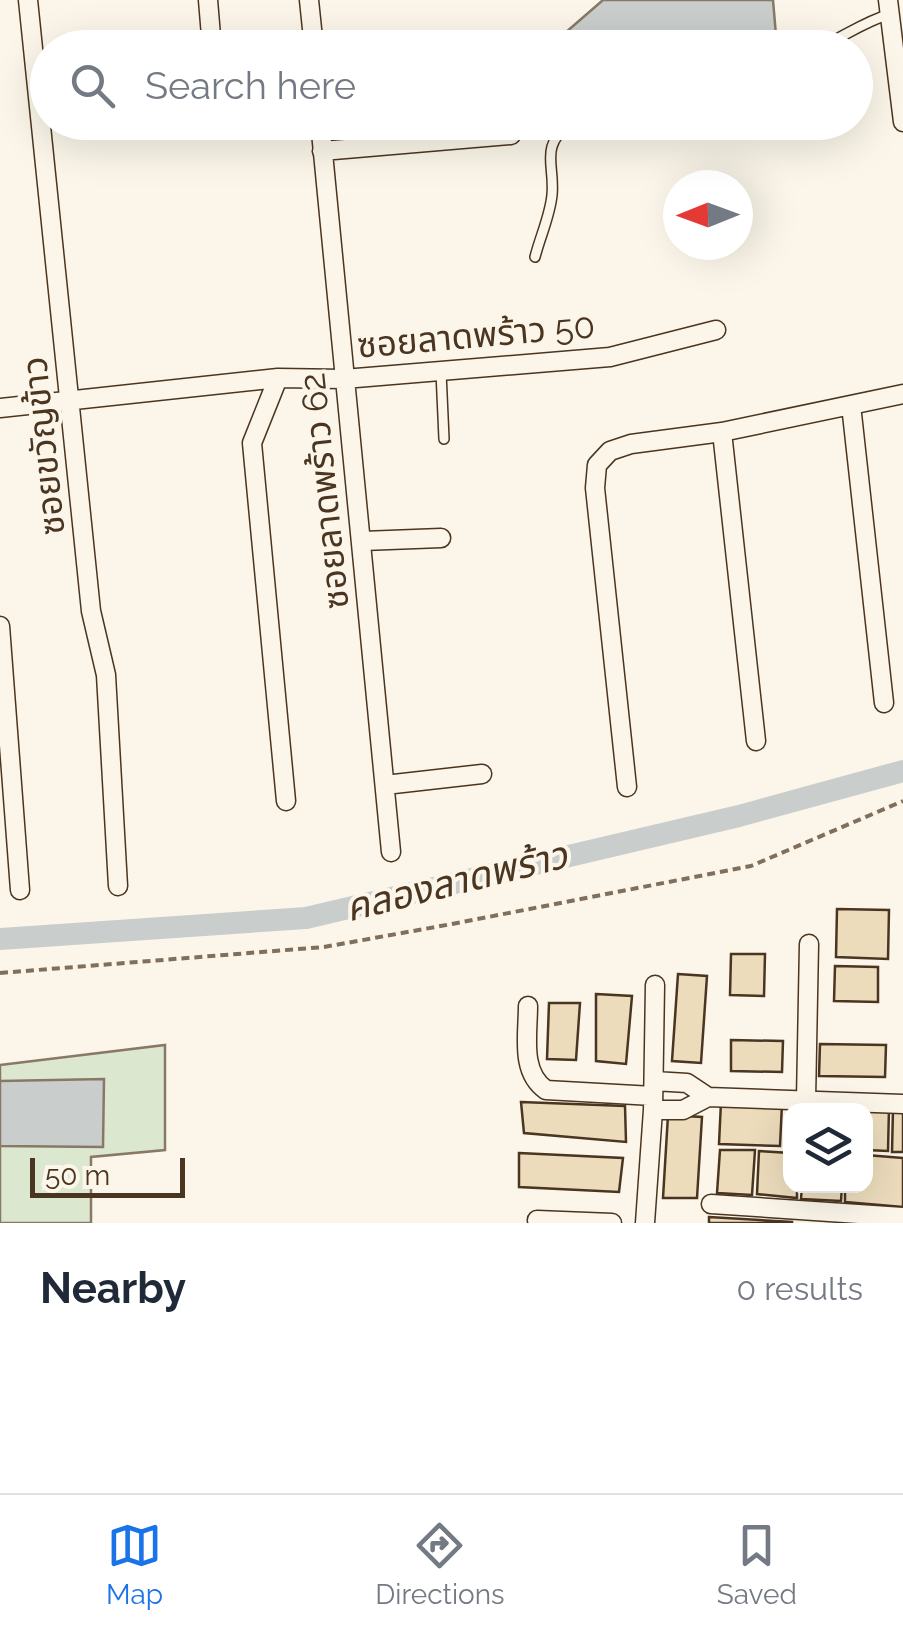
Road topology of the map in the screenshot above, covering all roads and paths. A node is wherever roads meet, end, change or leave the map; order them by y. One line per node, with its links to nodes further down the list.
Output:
1 (28, 0): 5 (street, ซอยขวัญข้าว)
2 (208, 0): 6 (street)
3 (310, 0): 7 (street)
4 (889, 7): 8 (lane); 9 (street)
5 (31, 30)
6 (210, 30)
7 (312, 30)
8 (854, 30)
9 (900, 79): 10 (street)
10 (903, 122)
11 (43, 140): 22 (street, ซอยขวัญข้าว)
12 (321, 140): 15 (street, ซอยลาดพร้าว 62)
13 (452, 140): 15 (street)
14 (554, 140): 16 (lane)
15 (322, 151): 20 (street, ซอยลาดพร้าว 62)
16 (535, 257)
17 (716, 330): 18 (street, ซอยลาดพร้าว 50)
18 (441, 372): 20 (street, ซอยลาดพร้าว 50); 26 (lane)
19 (278, 378): 20 (street, ซอยลาดพร้าว 50); 22 (street, ซอยลาดพร้าว 50); 37 (street)
20 (344, 379): 28 (street, ซอยลาดพร้าว 62)
21 (903, 394): 23 (street)
22 (72, 402): 24 (street, ซอยลาดพร้าว 50); 39 (street, ซอยขวัญข้าว)
23 (851, 405): 25 (street); 30 (street)
24 (0, 408)
25 (722, 432): 31 (street); 35 (street)
26 (444, 439)
27 (442, 538): 28 (street)
28 (363, 541): 34 (street, ซอยลาดพร้าว 62)
29 (0, 626): 32 (street)
30 (884, 703)
31 (756, 741)
32 (6, 754): 40 (street)
33 (482, 774): 34 (street)
34 (384, 785): 38 (street, ซอยลาดพร้าว 62)
35 (627, 787)
36 (903, 800): 42 (path)
37 (286, 801)
38 (391, 852)
39 (118, 886)
40 (20, 890)
41 (808, 944): 47 (street)
42 (0, 974)
43 (654, 985): 45 (street)
44 (528, 1006): 45 (street)
45 (653, 1096): 46 (street); 46 (street); 53 (street)
46 (708, 1096): 47 (street)
47 (806, 1100): 48 (street)
48 (903, 1104)
49 (711, 1204): 50 (street)
50 (903, 1217)
51 (538, 1220): 52 (street)
52 (612, 1223)
53 (645, 1223)

